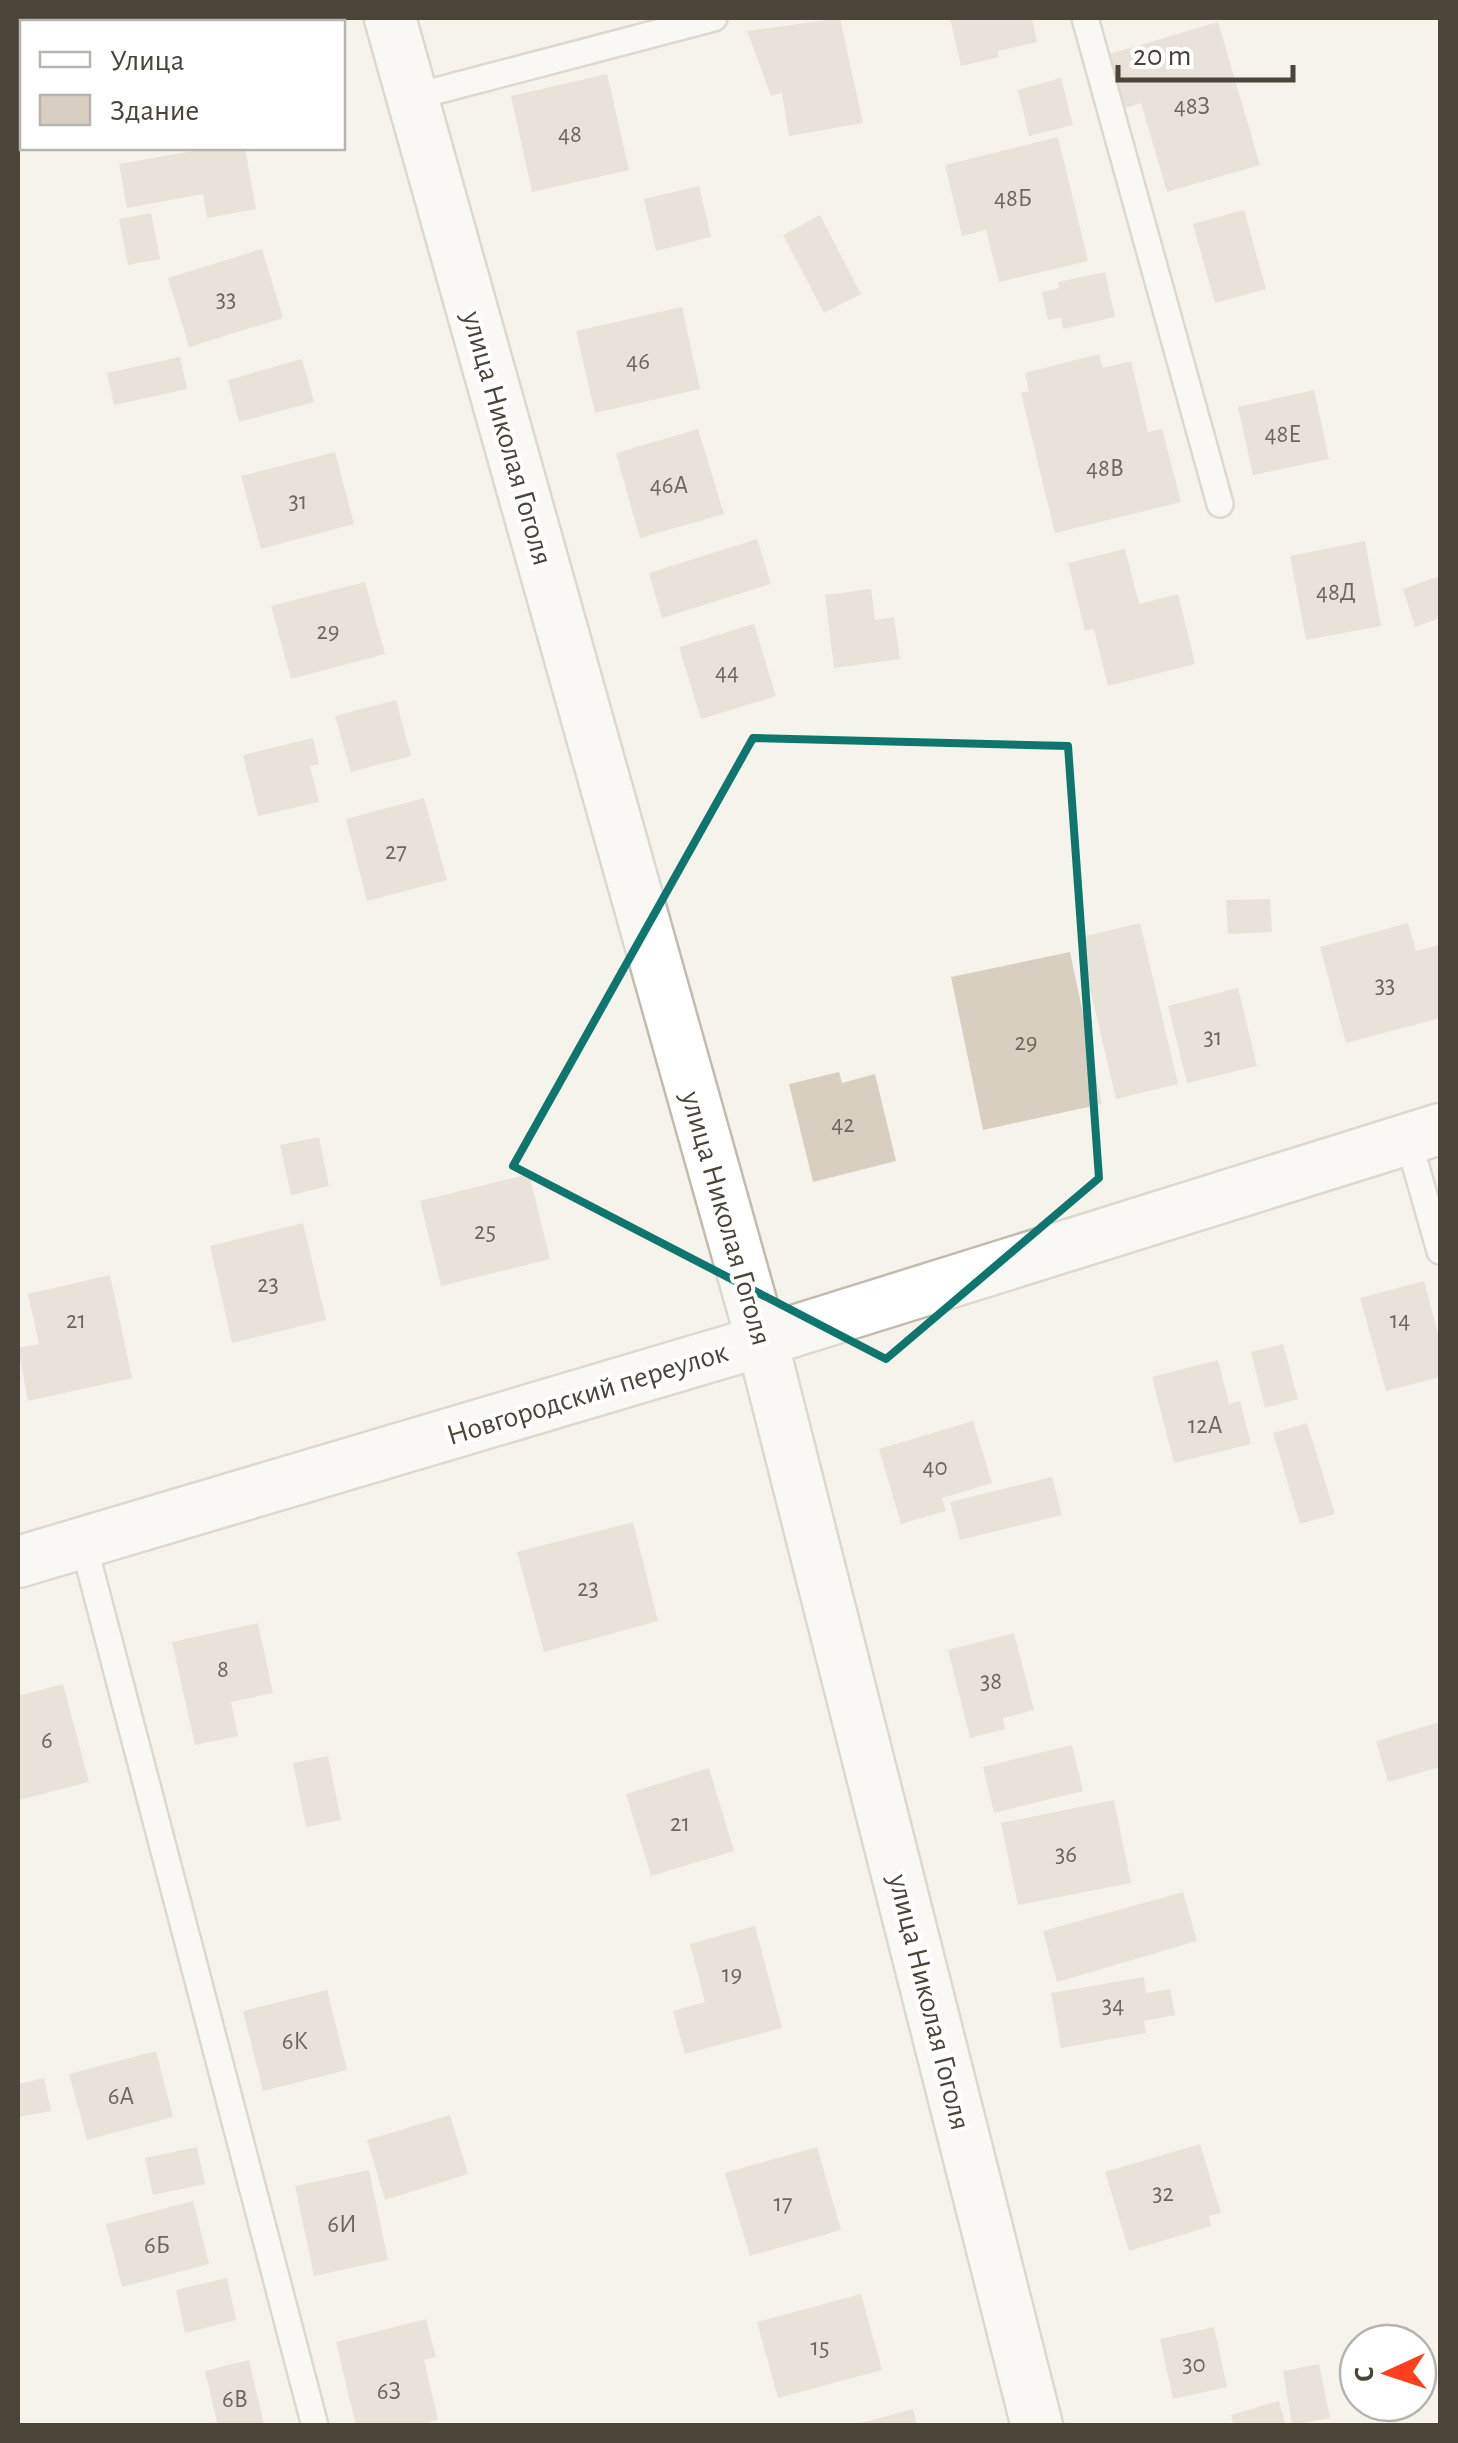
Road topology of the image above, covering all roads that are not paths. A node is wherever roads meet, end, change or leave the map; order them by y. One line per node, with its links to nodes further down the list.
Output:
1 (390, 18): 4 (street, улица Николая Гоголя)
2 (714, 18): 4 (lane)
3 (1085, 18): 5 (lane)
4 (412, 96): 8 (street, улица Николая Гоголя)
5 (1220, 504)
6 (1424, 1134): 7 (lane); 8 (street, Новгородский переулок)
7 (1440, 1251)
8 (762, 1340): 9 (street, Новгородский переулок); 12 (street, улица Николая Гоголя)
9 (83, 1542): 10 (street, Новгородский переулок); 11 (lane)
10 (18, 1562)
11 (315, 2426)
12 (1037, 2426)

